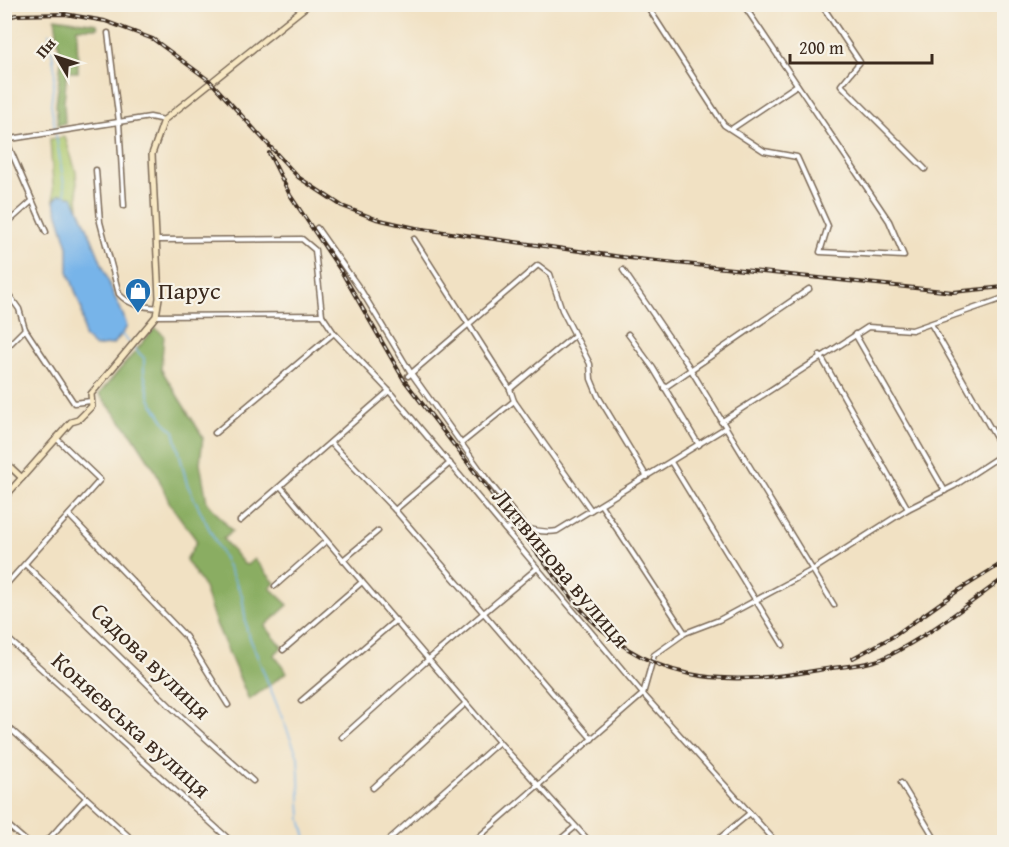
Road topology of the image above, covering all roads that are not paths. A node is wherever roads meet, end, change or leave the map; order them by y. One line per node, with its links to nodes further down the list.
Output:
1 (309, 4): 7 (main road)
2 (646, 4): 9 (street)
3 (743, 4): 6 (street)
4 (821, 4): 11 (street)
5 (108, 33): 8 (street)
6 (797, 85): 9 (street); 9 (street)
7 (164, 120): 8 (street); 19 (main road)
8 (120, 122): 10 (street); 14 (street)
9 (733, 128)
10 (5, 140): 13 (street)
11 (925, 169)
12 (96, 170): 24 (street)
13 (32, 201): 15 (street); 17 (street)
14 (124, 206)
15 (4, 226)
16 (317, 228): 39 (street)
17 (46, 232)
18 (414, 239): 27 (street)
19 (158, 240): 24 (main road); 25 (street)
20 (623, 270): 38 (street)
21 (4, 288): 29 (street)
22 (809, 289): 38 (street)
23 (1005, 298): 28 (street)
24 (158, 308): 26 (main road)
25 (322, 315): 26 (street); 30 (street, Литвинова вулиця)
26 (156, 316): 43 (main road)
27 (471, 323): 31 (street); 39 (street); 41 (street)
28 (931, 324): 33 (street); 52 (street)
29 (25, 329): 35 (street); 43 (street)
30 (334, 333): 42 (street, Литвинова вулиця); 47 (street)
31 (574, 334): 41 (street); 57 (street)
32 (628, 334): 40 (street)
33 (855, 334): 37 (street); 59 (street)
34 (4, 340): 35 (street)
35 (10, 344): 36 (street)
36 (4, 350)
37 (820, 355): 45 (street); 62 (street)
38 (690, 368): 40 (street); 45 (street)
39 (409, 374): 50 (street)
40 (664, 388): 51 (street)
41 (510, 389): 44 (street)
42 (389, 392): 49 (street); 55 (street, Литвинова вулиця)
43 (92, 398): 48 (main road)
44 (513, 401): 50 (street); 64 (street)
45 (722, 422): 46 (street)
46 (725, 428): 51 (street); 74 (street)
47 (215, 433)
48 (56, 438): 56 (main road); 65 (street)
49 (332, 443): 58 (street); 63 (street)
50 (462, 443): 67 (street)
51 (699, 445): 54 (street)
52 (1004, 450): 59 (street)
53 (4, 461): 56 (main road)
54 (671, 462): 57 (street); 78 (street)
55 (450, 463): 63 (street); 68 (street, Литвинова вулиця)
56 (22, 477): 60 (main road)
57 (647, 477): 61 (street)
58 (281, 487): 66 (street); 70 (street)
59 (945, 491): 62 (street)
60 (4, 498)
61 (601, 505): 64 (street); 82 (street)
62 (908, 509): 74 (street)
63 (395, 510): 80 (street)
64 (591, 510): 67 (street)
65 (69, 515): 72 (street); 90 (street)
66 (240, 521)
67 (525, 527): 68 (street)
68 (505, 529): 73 (street, Литвинова вулиця)
69 (378, 531): 71 (street)
70 (326, 541): 71 (street); 76 (street)
71 (343, 560): 75 (street)
72 (26, 565): 77 (street); 95 (street, Садова вулиця)
73 (536, 569): 80 (street); 87 (street, Литвинова вулиця)
74 (814, 569): 78 (street); 79 (street)
75 (362, 582): 81 (street); 85 (street)
76 (275, 586)
77 (4, 587)
78 (756, 600): 82 (street); 84 (street)
79 (834, 605)
80 (482, 615): 86 (street); 93 (street)
81 (396, 620): 86 (street); 88 (street)
82 (685, 633): 87 (street)
83 (4, 635): 106 (street, Коняєвська вулиця)
84 (783, 645)
85 (283, 650)
86 (429, 658): 89 (street); 92 (street)
87 (643, 694): 93 (street); 100 (street, Литвинова вулиця)
88 (302, 702)
89 (466, 703): 94 (street); 98 (street)
90 (228, 705)
91 (4, 723): 99 (street)
92 (342, 737)
93 (592, 739): 97 (street)
94 (499, 742): 97 (street); 107 (street)
95 (253, 781)
96 (901, 783): 113 (street)
97 (539, 787): 102 (street); 108 (street)
98 (373, 788)
99 (86, 798): 104 (street); 105 (street)
100 (750, 813): 111 (street); 112 (street, Литвинова вулиця)
101 (4, 822): 103 (street)
102 (575, 827): 109 (street); 110 (street)
103 (27, 843)
104 (46, 843)
105 (135, 843)
106 (232, 843)
107 (386, 843)
108 (473, 843)
109 (557, 843)
110 (590, 843)
111 (715, 843)
112 (776, 843)
113 (937, 843)

